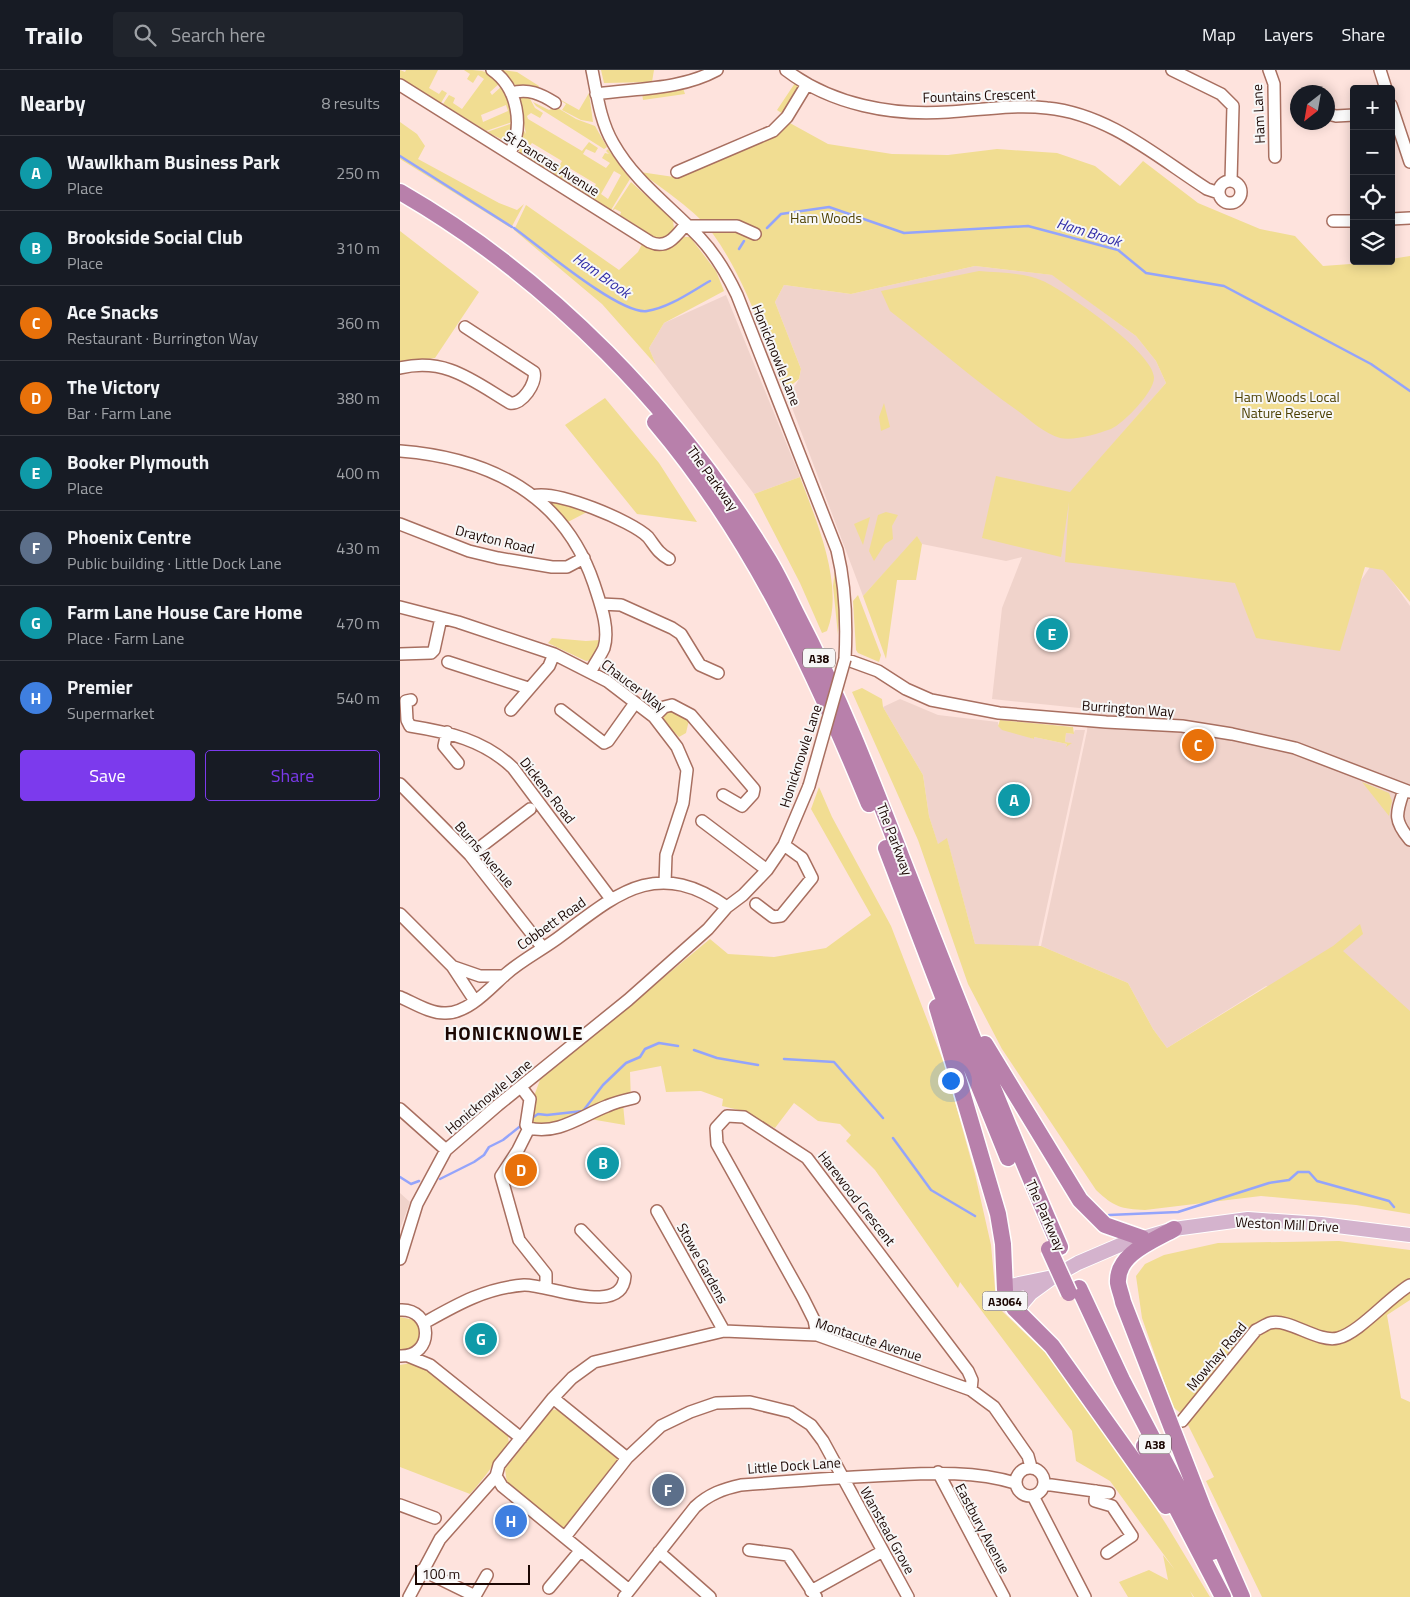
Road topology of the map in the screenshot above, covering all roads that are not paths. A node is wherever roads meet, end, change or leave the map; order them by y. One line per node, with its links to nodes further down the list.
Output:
1 (492, 70): 11 (street)
2 (592, 70): 12 (street, Honicknowle Lane)
3 (717, 70): 12 (street)
4 (786, 70): 8 (street, Fountains Crescent)
5 (1172, 70): 21 (street)
6 (1269, 70): 18 (street, Ham Lane)
7 (1380, 70): 10 (street)
8 (807, 84): 20 (street); 23 (street, Fountains Crescent)
9 (400, 85): 17 (street, St Pancras Avenue)
10 (1385, 85)
11 (511, 93): 13 (street); 17 (street)
12 (596, 94): 29 (street, Honicknowle Lane)
13 (556, 103)
14 (1350, 115): 15 (street)
15 (1335, 116)
16 (1395, 118): 19 (street)
17 (510, 153): 29 (street, St Pancras Avenue)
18 (1275, 157)
19 (1410, 162)
20 (681, 167)
21 (1231, 181): 23 (street); 23 (street)
22 (400, 192): 75 (highway, The Parkway / A38)
23 (1219, 193)
24 (400, 202): 71 (highway, The Parkway / A38)
25 (1410, 218): 26 (street)
26 (1395, 219)
27 (1333, 221): 28 (street)
28 (1350, 221)
29 (687, 225): 30 (street); 43 (street, Honicknowle Lane)
30 (755, 234)
31 (465, 327): 32 (street)
32 (400, 368)
33 (400, 451): 34 (street)
34 (533, 496): 36 (street); 37 (street)
35 (400, 524): 36 (street, Drayton Road)
36 (584, 558): 38 (street)
37 (668, 559)
38 (601, 604): 45 (street); 46 (street)
39 (400, 607): 40 (street, Chaucer Way)
40 (441, 618): 41 (street); 42 (street, Chaucer Way)
41 (400, 654)
42 (554, 654): 45 (street, Chaucer Way); 47 (street)
43 (845, 659): 58 (street, Burrington Way); 63 (street, Honicknowle Lane, bridge)
44 (448, 662): 47 (street)
45 (591, 671): 49 (street, Chaucer Way)
46 (712, 674)
47 (528, 688): 50 (street)
48 (411, 700): 55 (street, Dickens Road)
49 (635, 703): 51 (street); 52 (street, Chaucer Way)
50 (511, 710)
51 (561, 710)
52 (654, 716): 54 (street); 66 (street, Chaucer Way)
53 (712, 720): 54 (street)
54 (702, 728): 59 (street)
55 (447, 732): 56 (street); 67 (street, Dickens Road)
56 (458, 763)
57 (400, 784): 64 (street, Burns Avenue)
58 (1407, 791): 62 (street)
59 (723, 794)
60 (530, 809): 64 (street)
61 (702, 821): 65 (street)
62 (1410, 840)
63 (784, 845): 65 (street, Honicknowle Lane); 68 (street)
64 (470, 855): 72 (street, Burns Avenue)
65 (767, 870): 69 (street, Honicknowle Lane)
66 (665, 882): 67 (street, Cobbett Road); 69 (street, Cobbett Road)
67 (611, 898): 72 (street, Cobbett Road)
68 (756, 904)
69 (727, 907): 78 (street, Honicknowle Lane)
70 (400, 914): 73 (street)
71 (913, 920): 88 (highway, The Parkway / A38); 93 (highway, A38)
72 (543, 948): 74 (street, Cobbett Road)
73 (452, 966): 74 (street); 77 (street)
74 (504, 976): 77 (street, Cobbett Road)
75 (949, 979): 87 (highway, A38); 88 (highway, The Parkway / A38)
76 (400, 997): 77 (street, Cobbett Road)
77 (475, 1001)
78 (521, 1087): 81 (street); 82 (street, Honicknowle Lane)
79 (634, 1098): 81 (street)
80 (400, 1109): 82 (street)
81 (528, 1122): 92 (street)
82 (446, 1150): 89 (street, Honicknowle Lane)
83 (657, 1211): 98 (street, Stowe Gardens)
84 (1174, 1229): 86 (main road, Weston Mill Drive); 87 (main road, Weston Mill Drive); 138 (highway, A38)
85 (581, 1230): 92 (street)
86 (1410, 1235)
87 (1142, 1238): 90 (main road, Weston Mill Drive)
88 (1055, 1248): 94 (highway, The Parkway / A38, bridge)
89 (400, 1259)
90 (1053, 1277): 93 (main road, A3064); 95 (main road, A3064)
91 (1410, 1285): 105 (street, Mowhay Road)
92 (546, 1288): 97 (street)
93 (1005, 1290): 95 (main road, A3064)
94 (1074, 1291): 120 (highway, The Parkway / A38); 137 (highway, The Parkway / A38)
95 (1014, 1308): 120 (highway, A38)
96 (400, 1310): 97 (street)
97 (424, 1324): 100 (street)
98 (724, 1331): 99 (street, Montacute Avenue); 104 (street, Montacute Avenue)
99 (817, 1335): 103 (street, Montacute Avenue); 103 (street, Harewood Crescent)
100 (424, 1344): 101 (street); 102 (street)
101 (404, 1356): 102 (street)
102 (430, 1365): 106 (street)
103 (971, 1390): 108 (street, Montacute Avenue)
104 (553, 1398): 106 (street, Montacute Avenue); 107 (street)
105 (1186, 1425)
106 (521, 1438): 110 (street, Montacute Avenue)
107 (626, 1458): 111 (street, Wanstead Grove); 119 (street, Wanstead Grove)
108 (1031, 1467): 112 (street); 113 (street)
109 (938, 1472): 111 (street, Little Dock Lane); 112 (street, Little Dock Lane); 134 (street, Eastbury Avenue)
110 (496, 1476): 119 (street); 126 (street, Montacute Avenue)
111 (842, 1477): 123 (street, Wanstead Grove); 124 (street, Little Dock Lane)
112 (1015, 1483): 116 (street)
113 (1044, 1484): 114 (street); 116 (street)
114 (1096, 1491): 115 (street); 125 (street)
115 (1109, 1493)
116 (1032, 1496): 135 (street)
117 (400, 1506): 118 (street)
118 (435, 1518)
119 (565, 1538): 122 (street)
120 (1191, 1540): 136 (highway, The Parkway / A38)
121 (749, 1550): 130 (street)
122 (580, 1551): 128 (street); 129 (street)
123 (883, 1551): 130 (street); 133 (street, Wanstead Grove)
124 (659, 1552): 129 (street, Little Dock Lane); 132 (street)
125 (1106, 1553)
126 (422, 1570): 127 (street); 131 (street, Montacute Avenue)
127 (487, 1575)
128 (549, 1588)
129 (627, 1594)
130 (814, 1594)
131 (409, 1597)
132 (710, 1597)
133 (908, 1597)
134 (1004, 1597)
135 (1085, 1597)
136 (1222, 1597)
137 (1236, 1597)
138 (1242, 1597)

